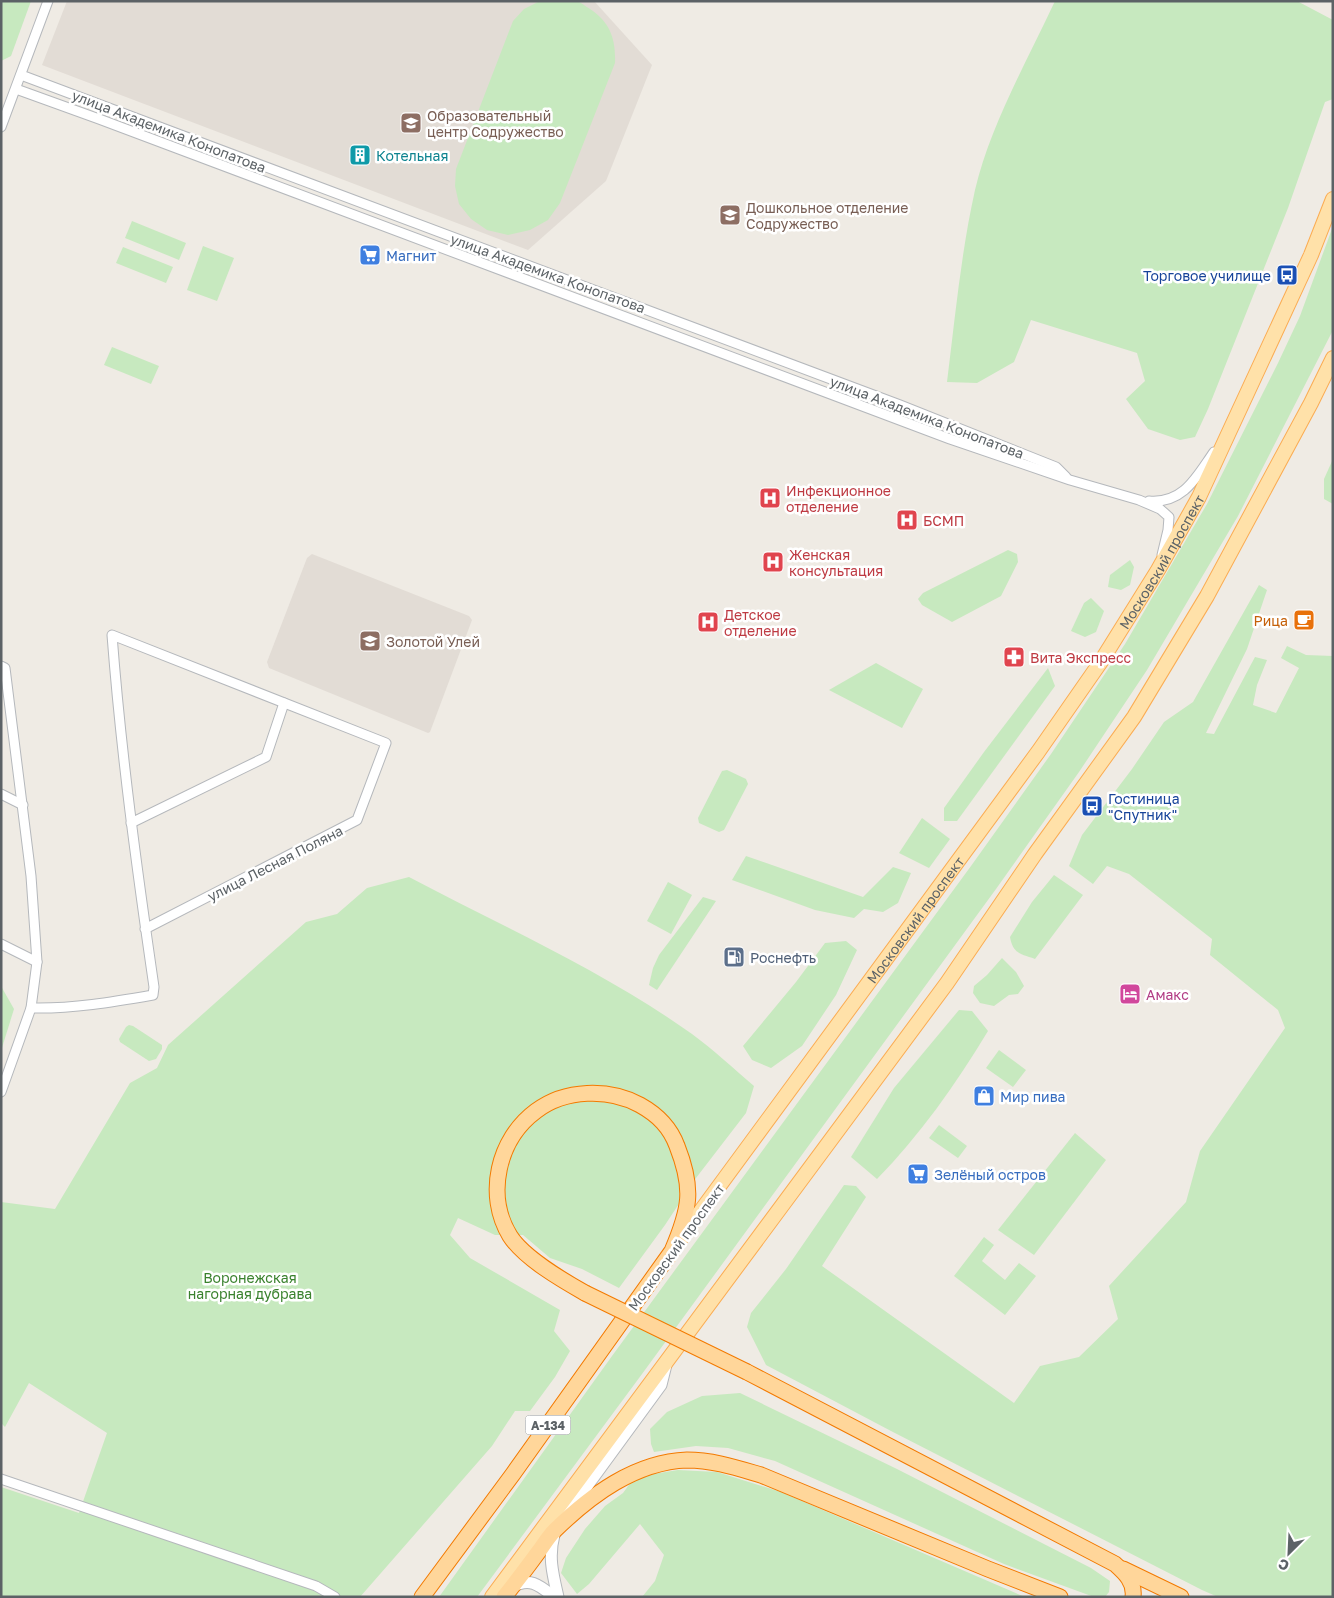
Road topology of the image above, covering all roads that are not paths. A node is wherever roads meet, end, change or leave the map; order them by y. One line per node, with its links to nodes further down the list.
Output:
1 (48, 1): 2 (street)
2 (21, 75): 3 (street); 8 (street, улица Академика Конопатова)
3 (16, 89): 4 (street); 8 (street, улица Академика Конопатова)
4 (1, 127)
5 (1333, 199): 7 (main road, Московский проспект)
6 (1333, 358): 22 (main road)
7 (1230, 431): 9 (street); 10 (main road, Московский проспект)
8 (1070, 480): 9 (street, улица Академика Конопатова)
9 (1139, 500): 10 (street)
10 (1158, 570): 21 (main road, Московский проспект)
11 (1, 666): 14 (street)
12 (284, 703): 15 (street); 15 (street); 16 (street, улица Лесная Поляна)
13 (1, 794): 14 (street)
14 (23, 805): 18 (street)
15 (131, 824): 16 (street)
16 (146, 929): 19 (street)
17 (1, 944): 18 (street)
18 (37, 962): 19 (street)
19 (31, 1008): 20 (street)
20 (1, 1092)
21 (672, 1251): 25 (highway, bridge); 28 (highway, Московский проспект / А-134)
22 (667, 1359): 24 (street); 29 (main road)
23 (1, 1479): 27 (street)
24 (555, 1531): 26 (highway); 31 (street); 32 (highway)
25 (1115, 1564): 33 (highway); 34 (highway)
26 (508, 1592): 30 (street)
27 (335, 1597)
28 (422, 1597)
29 (492, 1597)
30 (554, 1597)
31 (558, 1597)
32 (1060, 1597)
33 (1133, 1597)
34 (1181, 1597)

